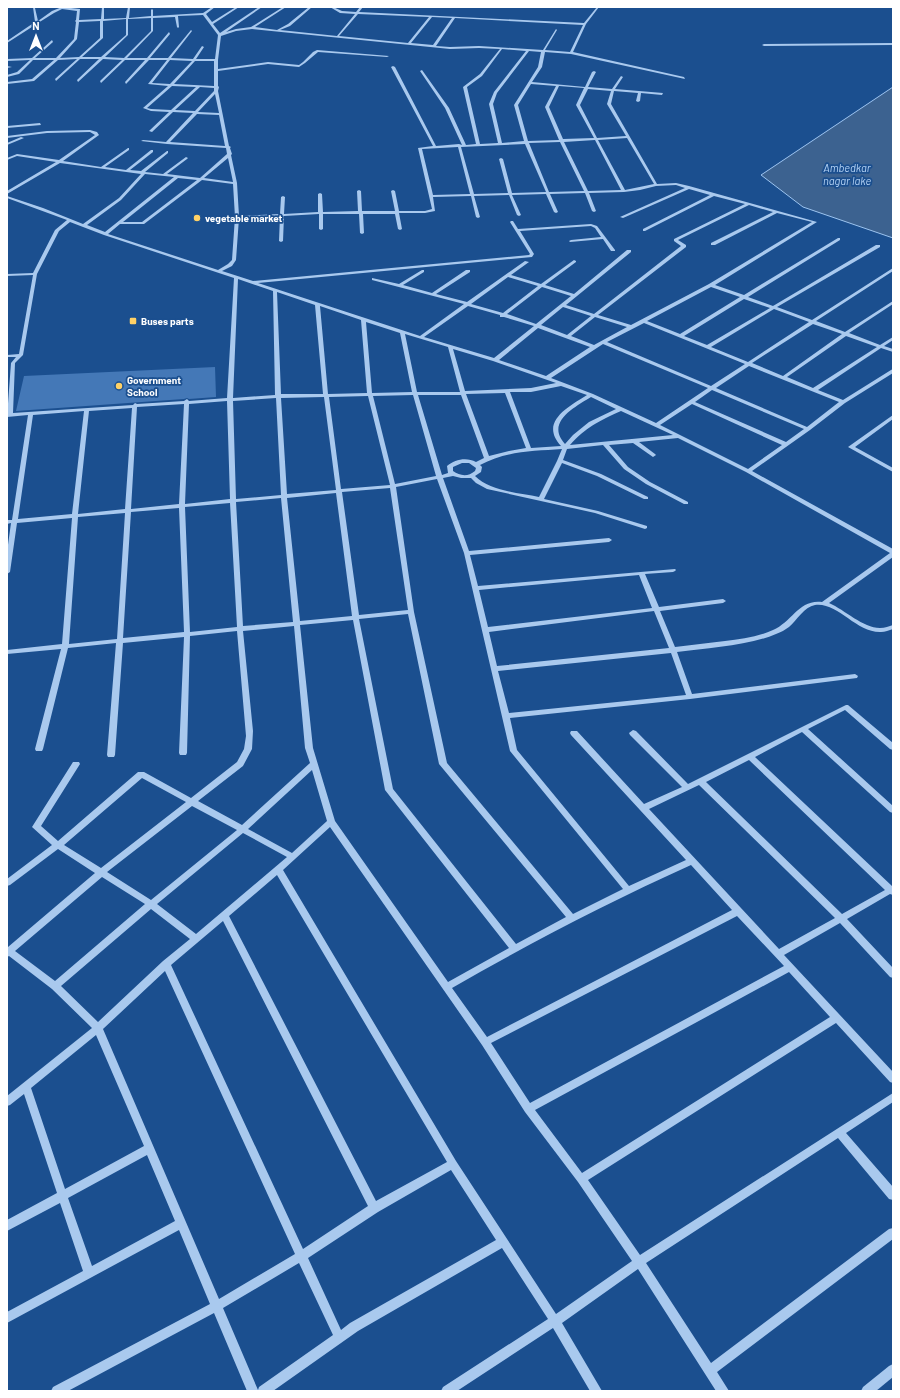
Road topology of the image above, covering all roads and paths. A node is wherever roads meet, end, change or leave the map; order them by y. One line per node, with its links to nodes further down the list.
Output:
1 (103, 7): 26 (street)
2 (129, 7): 24 (street)
3 (214, 7): 19 (street)
4 (238, 7): 29 (street)
5 (261, 7): 40 (street)
6 (285, 7): 33 (street)
7 (310, 7): 34 (street)
8 (332, 7): 17 (street)
9 (362, 7): 17 (street)
10 (386, 7): 20 (street)
11 (590, 7): 12 (street)
12 (598, 7): 30 (street)
13 (34, 8): 28 (street)
14 (62, 8): 27 (street); 28 (street); 31 (street)
15 (152, 10): 23 (street)
16 (188, 11): 18 (street)
17 (358, 12): 20 (street); 42 (street)
18 (183, 14): 19 (street); 21 (street)
19 (204, 14): 29 (street)
20 (382, 14): 22 (street)
21 (176, 15): 23 (street); 32 (street)
22 (432, 16): 25 (street); 45 (street)
23 (152, 17): 24 (street); 60 (street)
24 (127, 18): 26 (street); 59 (street)
25 (454, 18): 30 (street); 48 (street)
26 (102, 20): 27 (street); 58 (street)
27 (76, 21): 57 (street)
28 (36, 22): 31 (street); 38 (street)
29 (211, 24): 40 (street)
30 (585, 24): 54 (street)
31 (38, 27): 39 (street)
32 (178, 27)
33 (252, 28): 34 (street); 40 (street)
34 (278, 30): 42 (street)
35 (556, 30): 53 (street)
36 (191, 31): 63 (street)
37 (168, 33): 61 (street)
38 (17, 35): 39 (street); 41 (street); 44 (street)
39 (25, 35): 49 (street)
40 (220, 35): 65 (street)
41 (7, 36)
42 (337, 37): 45 (street)
43 (52, 41): 56 (street)
44 (7, 42)
45 (410, 44): 48 (street)
46 (893, 44): 47 (street)
47 (764, 45)
48 (434, 46): 51 (street)
49 (7, 47)
50 (202, 47): 64 (street)
51 (502, 50): 52 (street); 104 (street)
52 (528, 51): 53 (street); 102 (street)
53 (543, 52): 54 (street); 78 (street)
54 (571, 53): 72 (street)
55 (387, 56): 67 (street)
56 (35, 58): 57 (street); 62 (street); 70 (street)
57 (57, 58): 58 (street); 76 (street)
58 (79, 58): 59 (street); 73 (street)
59 (100, 59): 60 (street); 74 (street)
60 (124, 59): 61 (street); 75 (street)
61 (148, 59): 63 (street); 77 (street)
62 (7, 60)
63 (169, 60): 64 (street); 79 (street)
64 (194, 60): 65 (street); 79 (street)
65 (216, 60): 67 (street)
66 (393, 68): 107 (street)
67 (216, 70): 83 (street)
68 (422, 71): 105 (street)
69 (594, 72): 82 (street)
70 (7, 76)
71 (621, 77): 84 (street)
72 (684, 78)
73 (56, 80)
74 (78, 81)
75 (101, 82)
76 (7, 83)
77 (126, 83)
78 (531, 83): 80 (street); 100 (street)
79 (171, 85): 81 (street); 88 (street)
80 (558, 85): 82 (street); 98 (street)
81 (199, 86): 83 (street); 88 (street)
82 (586, 87): 84 (street); 97 (street)
83 (216, 89): 89 (street); 90 (street)
84 (613, 90): 85 (street); 96 (street)
85 (640, 92): 86 (street); 87 (street)
86 (662, 94)
87 (638, 100)
88 (174, 111): 89 (street); 93 (street)
89 (194, 112): 90 (street); 101 (street)
90 (221, 114): 106 (street)
91 (40, 124): 92 (street)
92 (7, 127)
93 (151, 131)
94 (30, 134): 95 (street); 103 (street); 115 (street)
95 (7, 137)
96 (629, 137): 97 (street); 123 (street)
97 (595, 139): 98 (street); 127 (street)
98 (561, 140): 100 (street); 128 (street)
99 (143, 141): 101 (street)
100 (526, 141): 102 (street); 130 (street)
101 (167, 142): 106 (street)
102 (500, 143): 104 (street)
103 (7, 144)
104 (478, 144): 105 (street)
105 (462, 145): 107 (street); 132 (street)
106 (229, 147): 111 (street)
107 (435, 147): 135 (street)
108 (128, 149): 116 (street)
109 (152, 151): 117 (street)
110 (167, 152): 118 (street)
111 (230, 154): 121 (street); 122 (street)
112 (186, 158): 119 (street)
113 (7, 159): 115 (street)
114 (501, 159): 133 (street)
115 (59, 162): 116 (street); 129 (street)
116 (102, 168): 117 (street)
117 (126, 171): 118 (street)
118 (143, 173): 119 (street); 153 (street)
119 (164, 175): 120 (street)
120 (177, 177): 121 (street); 152 (street)
121 (201, 179): 122 (street); 152 (street)
122 (235, 183): 147 (street)
123 (656, 185): 124 (street); 127 (street)
124 (689, 187): 134 (street); 149 (street)
125 (359, 191): 143 (street)
126 (393, 191): 144 (street)
127 (624, 191): 128 (street)
128 (587, 192): 130 (street); 139 (street)
129 (7, 193)
130 (549, 193): 133 (street); 140 (street)
131 (320, 194): 142 (street)
132 (472, 194): 133 (street); 135 (street); 148 (street)
133 (510, 194): 146 (street)
134 (714, 194): 138 (street); 157 (street)
135 (432, 196): 144 (street)
136 (7, 197): 150 (street)
137 (282, 197): 145 (street)
138 (748, 204): 141 (street); 192 (street)
139 (594, 211)
140 (556, 212)
141 (776, 212): 164 (street); 181 (street)
142 (321, 213): 143 (street); 145 (street); 154 (street)
143 (360, 213): 144 (street); 158 (street)
144 (396, 213): 155 (street)
145 (281, 214): 147 (street); 163 (street)
146 (519, 215)
147 (237, 217): 171 (street)
148 (478, 217)
149 (622, 217)
150 (70, 220): 153 (street); 174 (street)
151 (512, 222): 156 (street)
152 (120, 223): 159 (street)
153 (83, 226): 159 (street)
154 (321, 229)
155 (400, 229)
156 (517, 230): 160 (street); 179 (street)
157 (644, 230)
158 (362, 233)
159 (105, 234): 171 (street)
160 (604, 238): 162 (street); 166 (street)
161 (839, 239): 186 (street)
162 (571, 240)
163 (282, 241)
164 (713, 244)
165 (878, 246): 191 (street)
166 (613, 250)
167 (629, 251): 185 (street)
168 (574, 260): 180 (street)
169 (527, 262): 176 (street)
170 (893, 269): 196 (street)
171 (219, 271): 177 (street)
172 (422, 271): 182 (street)
173 (468, 271): 184 (street)
174 (35, 274): 175 (street); 211 (street)
175 (7, 275)
176 (508, 276): 180 (street); 189 (street)
177 (236, 277): 179 (street); 228 (street)
178 (374, 279): 182 (street)
179 (251, 282): 183 (street)
180 (542, 285): 185 (street); 193 (street)
181 (711, 285): 186 (street); 195 (street)
182 (399, 286): 184 (street)
183 (276, 290): 188 (street); 226 (street)
184 (432, 294): 189 (street)
185 (574, 295): 190 (street)
186 (743, 297): 191 (street); 202 (street)
187 (893, 302): 200 (street)
188 (317, 303): 194 (street); 227 (street)
189 (467, 304): 193 (street); 203 (street)
190 (562, 305): 192 (street); 197 (street)
191 (774, 308): 196 (street); 208 (street)
192 (594, 315): 198 (street); 201 (street)
193 (502, 316): 197 (street)
194 (363, 318): 199 (street); 224 (street)
195 (644, 321): 198 (street); 202 (street)
196 (811, 322): 200 (street); 214 (street)
197 (536, 325): 201 (street); 213 (street)
198 (631, 327): 205 (street)
199 (402, 332): 203 (street); 222 (street)
200 (844, 334): 209 (street); 216 (street)
201 (568, 336): 207 (street)
202 (680, 336): 208 (street)
203 (421, 337): 206 (street)
204 (893, 338): 209 (street)
205 (604, 342): 207 (street); 219 (street)
206 (450, 346): 213 (street); 223 (street)
207 (594, 347): 217 (street)
208 (707, 347): 214 (street)
209 (880, 347): 210 (street); 220 (street)
210 (893, 351)
211 (21, 355): 212 (street); 236 (street)
212 (7, 356)
213 (495, 360): 217 (street)
214 (748, 364): 216 (street); 219 (street)
215 (893, 371): 231 (street)
216 (784, 377): 220 (street)
217 (547, 378): 218 (street)
218 (562, 384): 221 (street); 225 (street)
219 (714, 388): 230 (street); 239 (street)
220 (814, 390): 231 (street)
221 (507, 391): 223 (street); 245 (street)
222 (415, 393): 223 (street); 224 (street); 254 (street)
223 (463, 393): 247 (street)
224 (370, 394): 227 (street); 255 (street)
225 (591, 395): 233 (street); 244 (street)
226 (278, 396): 227 (street); 228 (street); 257 (street)
227 (326, 396): 256 (street)
228 (230, 399): 229 (street); 260 (street)
229 (187, 401): 232 (street); 262 (street)
230 (692, 402): 238 (street); 243 (street)
231 (843, 402): 239 (street)
232 (135, 405): 234 (street); 263 (street)
233 (620, 408): 238 (street); 244 (street)
234 (87, 409): 235 (street); 264 (street)
235 (31, 413): 236 (street); 265 (street)
236 (8, 414)
237 (893, 418): 250 (street)
238 (657, 425): 240 (street)
239 (808, 430): 243 (street)
240 (680, 436): 241 (street); 251 (street)
241 (634, 441): 242 (street); 246 (street)
242 (604, 444): 244 (street); 261 (street)
243 (785, 444): 251 (street)
244 (565, 447): 245 (street); 248 (street)
245 (529, 449): 247 (street)
246 (652, 454)
247 (487, 458): 249 (street)
248 (560, 461): 258 (street); 259 (street)
249 (477, 464): 252 (street); 253 (street)
250 (893, 470)
251 (748, 471): 270 (street)
252 (453, 474): 253 (street); 254 (street)
253 (472, 476): 259 (street)
254 (440, 478): 255 (street); 269 (street)
255 (393, 486): 256 (street); 278 (street)
256 (339, 491): 257 (street); 279 (street)
257 (284, 496): 260 (street); 280 (street)
258 (646, 498)
259 (540, 499): 267 (street)
260 (233, 500): 262 (street); 282 (street)
261 (686, 503)
262 (182, 506): 263 (street); 284 (street)
263 (127, 510): 264 (street); 285 (street)
264 (75, 516): 265 (street); 286 (street)
265 (16, 521): 266 (street); 272 (street)
266 (7, 522)
267 (645, 527)
268 (609, 540): 269 (street)
269 (467, 553): 274 (street)
270 (893, 553): 276 (street)
271 (673, 570): 273 (street)
272 (7, 572)
273 (642, 574): 274 (street); 277 (street)
274 (475, 588): 283 (street)
275 (722, 601): 277 (street)
276 (823, 604): 281 (street); 287 (street)
277 (656, 609): 283 (street); 287 (street)
278 (411, 612): 279 (street); 321 (street)
279 (356, 618): 280 (street); 324 (street)
280 (297, 624): 282 (street); 302 (street)
281 (893, 627)
282 (240, 629): 284 (street); 305 (street)
283 (485, 630): 289 (street)
284 (187, 634): 285 (street); 298 (street)
285 (120, 641): 286 (street); 299 (street)
286 (65, 646): 288 (street); 297 (street)
287 (673, 650): 289 (street); 291 (street)
288 (7, 652)
289 (494, 669): 292 (street)
290 (855, 676): 291 (street)
291 (690, 697): 292 (street)
292 (505, 716): 316 (street)
293 (803, 729): 296 (street); 300 (street); 307 (street)
294 (633, 732): 304 (street)
295 (574, 733): 306 (street)
296 (893, 747)
297 (39, 749)
298 (183, 753)
299 (111, 754)
300 (750, 756): 303 (street); 317 (street)
301 (76, 764): 310 (street)
302 (314, 764): 308 (street); 309 (street)
303 (700, 781): 304 (street); 322 (street)
304 (687, 788): 306 (street)
305 (192, 802): 309 (street); 310 (street); 314 (street)
306 (643, 808): 312 (street)
307 (893, 810)
308 (331, 822): 311 (street); 331 (street)
309 (243, 829): 311 (street); 318 (street)
310 (58, 846): 314 (street); 315 (street)
311 (293, 857): 313 (street)
312 (692, 861): 316 (street); 319 (street)
313 (278, 869): 320 (street); 342 (street)
314 (102, 872): 318 (street); 325 (street)
315 (7, 884)
316 (627, 889): 321 (street)
317 (892, 890): 322 (street)
318 (151, 904): 323 (street); 330 (street)
319 (738, 911): 326 (street); 334 (street)
320 (224, 915): 323 (street); 346 (street)
321 (572, 918): 324 (street)
322 (841, 918): 326 (street); 329 (street)
323 (197, 939): 327 (street)
324 (514, 948): 331 (street)
325 (8, 951): 330 (street)
326 (778, 954): 328 (street)
327 (166, 964): 333 (street); 351 (street)
328 (790, 968): 332 (street); 339 (street)
329 (893, 974)
330 (55, 986): 333 (street)
331 (446, 987): 334 (street)
332 (837, 1018): 335 (street); 343 (street)
333 (98, 1028): 336 (street); 341 (street)
334 (485, 1042): 339 (street)
335 (893, 1079)
336 (26, 1086): 338 (street); 344 (street)
337 (893, 1097): 340 (street)
338 (7, 1102)
339 (528, 1109): 343 (street)
340 (839, 1132): 345 (street); 352 (street)
341 (150, 1148): 344 (street); 347 (street)
342 (453, 1164): 346 (street); 350 (street)
343 (581, 1179): 352 (street)
344 (62, 1195): 348 (street); 353 (street)
345 (893, 1195)
346 (374, 1208): 351 (street)
347 (182, 1223): 353 (street); 354 (street)
348 (7, 1226)
349 (893, 1233): 359 (street)
350 (503, 1242): 356 (street); 357 (street)
351 (302, 1256): 354 (street); 357 (street)
352 (639, 1262): 356 (street); 359 (street)
353 (89, 1274): 355 (street)
354 (218, 1306): 360 (street); 361 (street)
355 (7, 1318)
356 (555, 1321): 363 (street); 364 (street)
357 (340, 1337): 362 (street)
358 (893, 1370): 366 (street)
359 (710, 1371): 365 (street)
360 (57, 1391)
361 (253, 1391)
362 (263, 1391)
363 (447, 1391)
364 (596, 1391)
365 (723, 1391)
366 (867, 1391)

